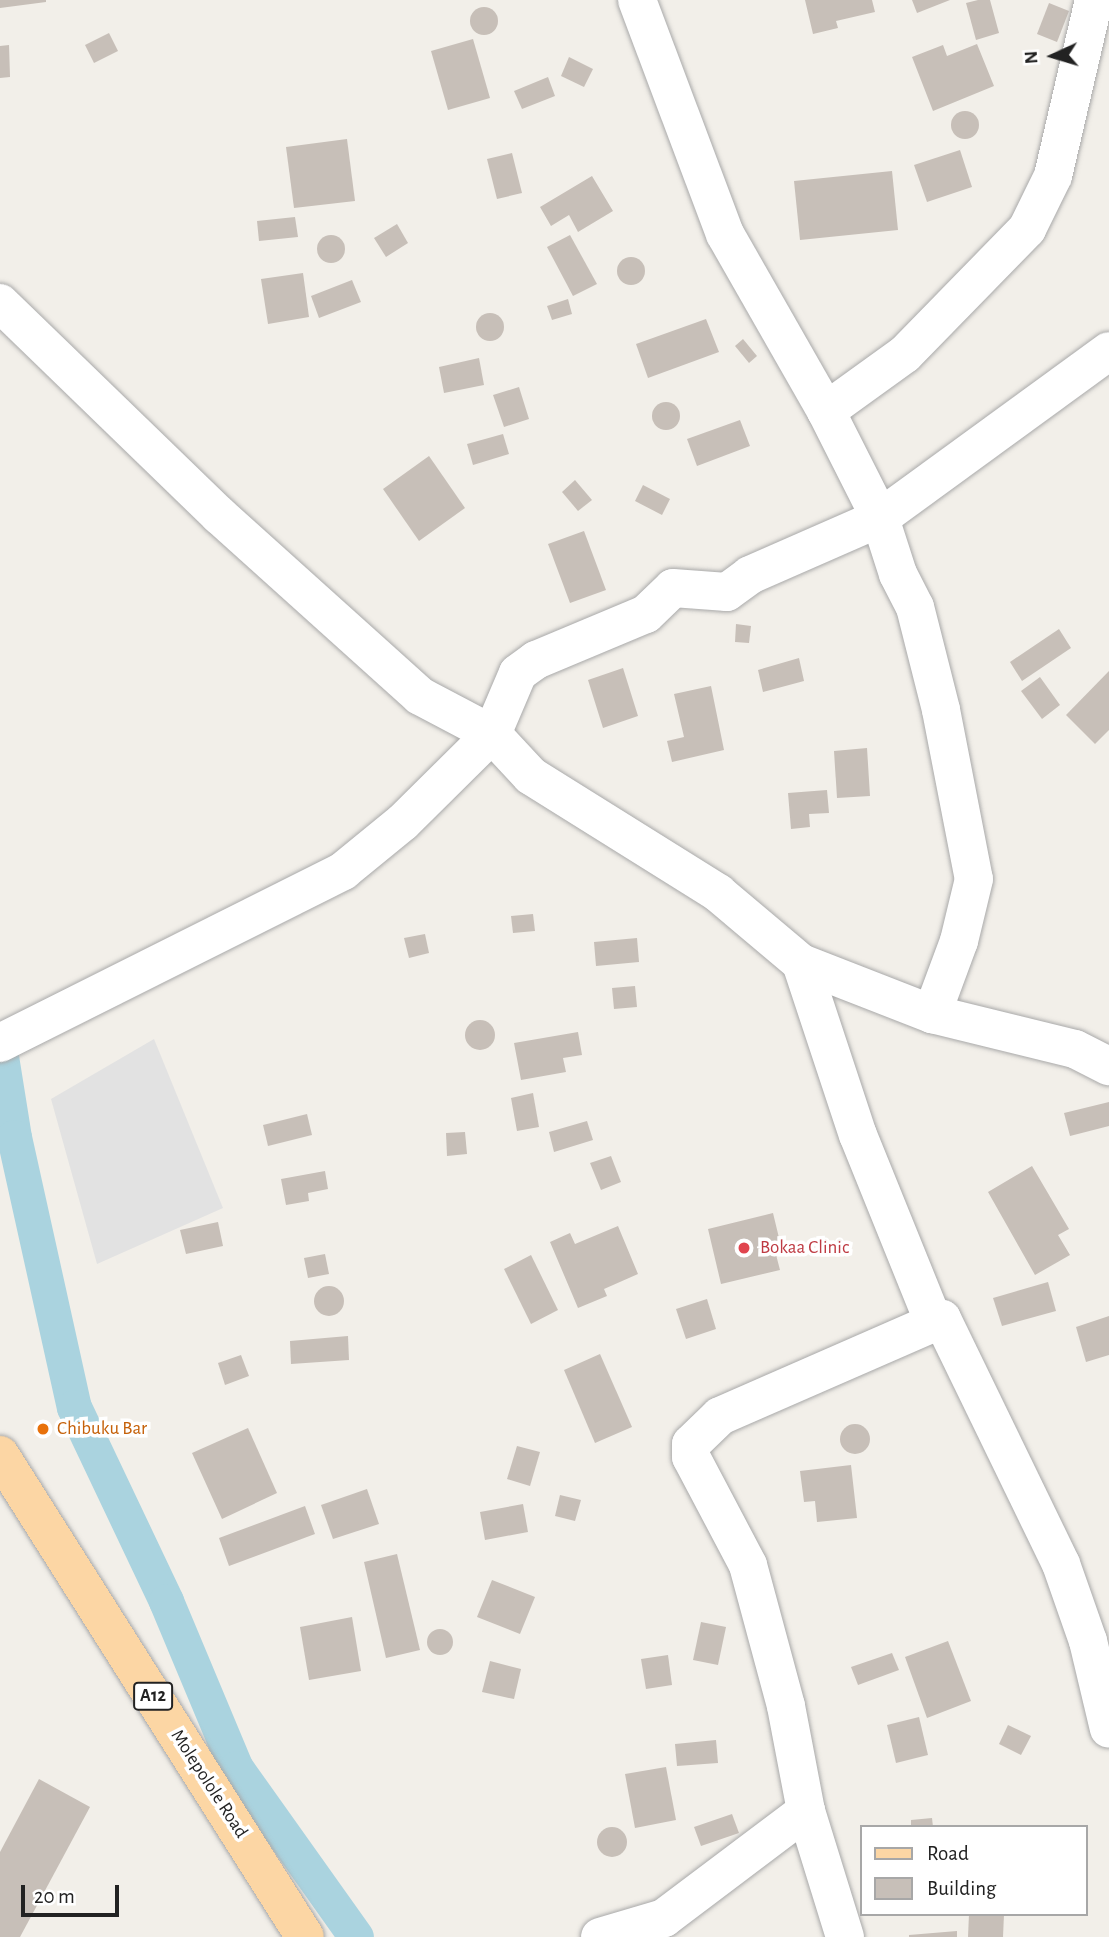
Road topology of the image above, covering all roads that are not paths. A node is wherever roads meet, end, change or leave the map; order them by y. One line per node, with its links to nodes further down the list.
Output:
1 (637, 0): 5 (street)
2 (1094, 0): 5 (street)
3 (0, 303): 7 (street)
4 (1109, 351): 6 (street)
5 (826, 411): 6 (street)
6 (880, 518): 7 (street); 9 (street)
7 (492, 734): 8 (street); 10 (street)
8 (801, 962): 9 (street); 12 (street)
9 (932, 1014): 11 (street)
10 (0, 1044)
11 (1109, 1066)
12 (942, 1319): 14 (street); 15 (street)
13 (0, 1455): 16 (main road, Molepolole Road / A12)
14 (1109, 1729)
15 (806, 1811): 17 (street); 18 (street)
16 (305, 1937)
17 (600, 1937)
18 (845, 1937)

